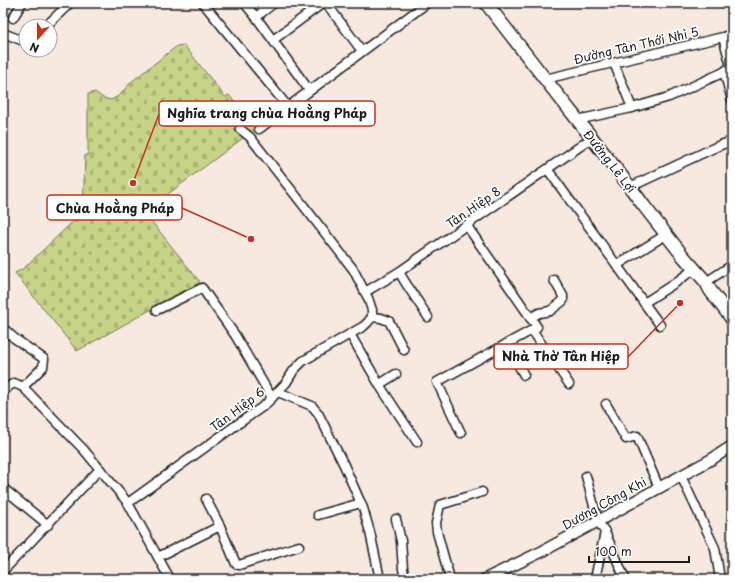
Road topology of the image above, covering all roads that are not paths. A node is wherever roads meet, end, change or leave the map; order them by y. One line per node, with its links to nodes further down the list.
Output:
1 (22, 3): 10 (street)
2 (70, 3): 11 (street)
3 (203, 3): 24 (street)
4 (244, 3): 12 (street)
5 (274, 3): 12 (street)
6 (323, 3): 17 (street)
7 (326, 3): 18 (street)
8 (427, 3): 18 (street)
9 (486, 3): 21 (main road, Đường Lê Lợi)
10 (13, 18)
11 (54, 18)
12 (256, 18): 17 (street)
13 (3, 33): 16 (street)
14 (732, 34): 15 (street, Đường Tân Thới Nhì 5)
15 (723, 37): 19 (street, Đường Tân Thới Nhì 5); 20 (street)
16 (18, 39)
17 (273, 40): 22 (street)
18 (362, 50): 22 (street)
19 (614, 63): 21 (street, Đường Tân Thới Nhì 5); 25 (street)
20 (724, 72): 23 (street); 25 (street)
21 (544, 79): 26 (main road, Đường Lê Lợi)
22 (309, 90): 24 (street)
23 (732, 100)
24 (288, 107): 28 (street)
25 (632, 108): 26 (street)
26 (577, 120): 29 (main road, Đường Lê Lợi)
27 (240, 129): 41 (street)
28 (259, 129)
29 (592, 138): 31 (street, Tân Hiệp 8); 32 (main road, Đường Lê Lợi)
30 (732, 141): 32 (street)
31 (548, 170): 33 (street, Tân Hiệp 8); 36 (street)
32 (630, 187): 34 (main road, Đường Lê Lợi)
33 (466, 226): 38 (street, Tân Hiệp 8); 46 (street)
34 (667, 234): 36 (street); 37 (main road, Đường Lê Lợi)
35 (732, 265): 40 (street)
36 (617, 266): 42 (street)
37 (694, 269): 40 (main road, Đường Lê Lợi); 42 (street)
38 (399, 272): 41 (street, Tân Hiệp 8); 45 (street)
39 (554, 280): 46 (street)
40 (706, 282): 47 (main road, Đường Lê Lợi)
41 (364, 292): 44 (street)
42 (644, 303): 48 (street)
43 (157, 310): 60 (street)
44 (372, 317): 51 (street, Tân Hiệp 6); 53 (street)
45 (428, 317)
46 (530, 318): 50 (street)
47 (732, 319)
48 (660, 325)
49 (3, 328): 58 (street)
50 (532, 330): 52 (street); 57 (street)
51 (350, 334): 56 (street); 60 (street, Tân Hiệp 6)
52 (506, 344): 55 (street); 62 (street)
53 (404, 350)
54 (396, 374): 56 (street)
55 (524, 375)
56 (380, 384): 63 (street)
57 (569, 384)
58 (23, 386): 59 (street); 65 (street)
59 (3, 392)
60 (275, 395): 72 (street, Tân Hiệp 6); 73 (street)
61 (606, 404): 69 (street)
62 (461, 433)
63 (417, 442)
64 (732, 446): 67 (street, Dương Công Khi)
65 (100, 469): 72 (street); 77 (street)
66 (586, 476): 76 (street)
67 (682, 476): 69 (street, Dương Công Khi); 91 (street)
68 (3, 488): 77 (street)
69 (659, 488): 76 (street, Dương Công Khi)
70 (482, 492): 88 (street)
71 (206, 499): 78 (street)
72 (128, 503): 81 (street)
73 (361, 503): 74 (street); 86 (street)
74 (318, 515)
75 (396, 519): 87 (street)
76 (598, 521): 79 (street); 85 (street, Dương Công Khi)
77 (48, 524): 82 (street)
78 (220, 526): 80 (street); 81 (street)
79 (605, 532): 89 (street); 90 (street)
80 (299, 546)
81 (158, 557): 84 (street)
82 (5, 566)
83 (732, 577): 92 (street)
84 (169, 578)
85 (488, 578)
86 (380, 579)
87 (405, 579)
88 (450, 579)
89 (595, 579)
90 (625, 579)
91 (720, 579)
92 (728, 579)

